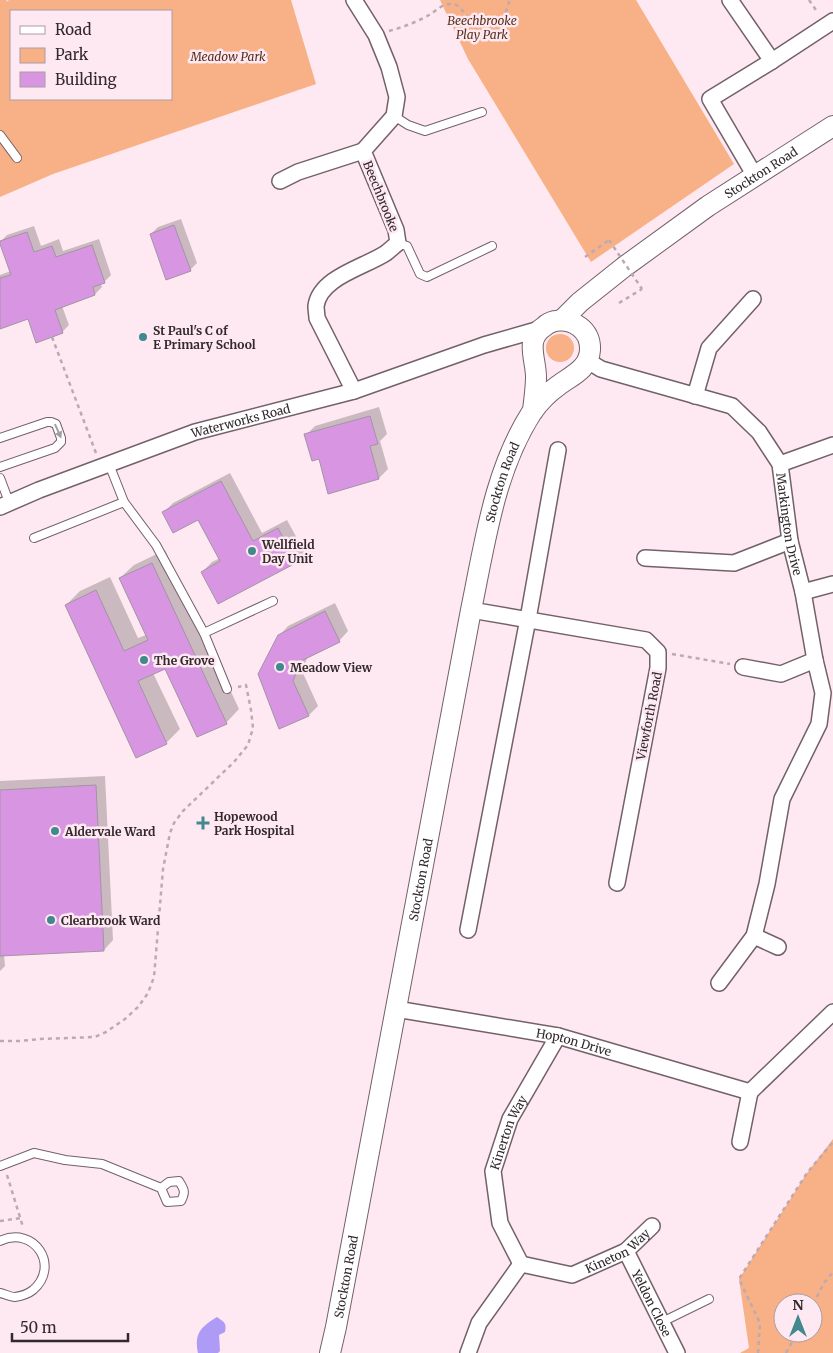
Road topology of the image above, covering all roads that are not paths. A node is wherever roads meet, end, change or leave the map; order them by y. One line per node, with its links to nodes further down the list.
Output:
1 (354, 0): 6 (street)
2 (730, 0): 4 (street)
3 (831, 27): 4 (street)
4 (772, 61): 11 (street)
5 (482, 112): 6 (lane)
6 (394, 116): 9 (street, Beechbrooke)
7 (833, 126): 11 (main road, Stockton Road)
8 (0, 136): 10 (lane)
9 (363, 151): 12 (street); 13 (street, Beechbrooke)
10 (17, 158)
11 (755, 176): 15 (main road, Stockton Road)
12 (280, 181)
13 (398, 243): 14 (lane); 24 (street, Beechbrooke)
14 (492, 246)
15 (593, 291): 17 (main road, Stockton Road); 19 (main road)
16 (753, 299): 25 (street)
17 (562, 320): 18 (main road, Stockton Road); 19 (main road)
18 (540, 329): 20 (street, Waterworks Road); 21 (main road, Stockton Road)
19 (584, 331): 22 (main road)
20 (484, 345): 21 (street, Waterworks Road); 24 (street, Waterworks Road)
21 (534, 358): 23 (main road); 26 (main road, Stockton Road)
22 (588, 361): 23 (main road, Stockton Road); 25 (street, Markington Drive)
23 (572, 376): 26 (main road, Stockton Road)
24 (354, 391): 31 (street, Waterworks Road)
25 (695, 396): 30 (street, Markington Drive)
26 (532, 411): 42 (main road, Stockton Road)
27 (0, 438): 32 (lane, one-way to 32)
28 (833, 445): 30 (street)
29 (558, 450): 43 (street)
30 (780, 464): 37 (street, Markington Drive)
31 (105, 465): 34 (lane); 35 (street, Waterworks Road)
32 (0, 467)
33 (0, 478): 35 (lane)
34 (124, 502): 36 (lane); 44 (lane)
35 (4, 505)
36 (34, 538)
37 (790, 541): 38 (street); 40 (street, Markington Drive)
38 (645, 558)
39 (833, 584): 40 (street)
40 (803, 592): 45 (street, Markington Drive)
41 (273, 601): 44 (lane)
42 (471, 610): 43 (street); 54 (main road, Stockton Road)
43 (528, 619): 49 (street, Viewforth Road); 50 (street)
44 (204, 633): 47 (lane)
45 (815, 660): 46 (street); 48 (street, Markington Drive)
46 (743, 667)
47 (227, 689)
48 (826, 727): 51 (street, Markington Drive)
49 (617, 883)
50 (468, 930)
51 (754, 936): 52 (street); 53 (street, Markington Drive)
52 (778, 947)
53 (719, 983)
54 (396, 1009): 56 (street, Hopton Drive); 68 (main road, Stockton Road)
55 (833, 1012): 57 (street)
56 (558, 1036): 57 (street, Hopton Drive); 64 (street, Kinerton Way)
57 (750, 1092): 58 (street)
58 (740, 1142)
59 (2, 1165): 60 (lane)
60 (161, 1188)
61 (652, 1226): 63 (street, Kineton Way)
62 (0, 1241): 65 (lane)
63 (626, 1250): 64 (street, Kineton Way); 67 (street, Yeldon Close)
64 (520, 1264): 69 (street)
65 (0, 1293)
66 (709, 1299): 67 (lane)
67 (662, 1322): 70 (street, Yeldon Close)
68 (330, 1353)
69 (468, 1353)
70 (677, 1353)

